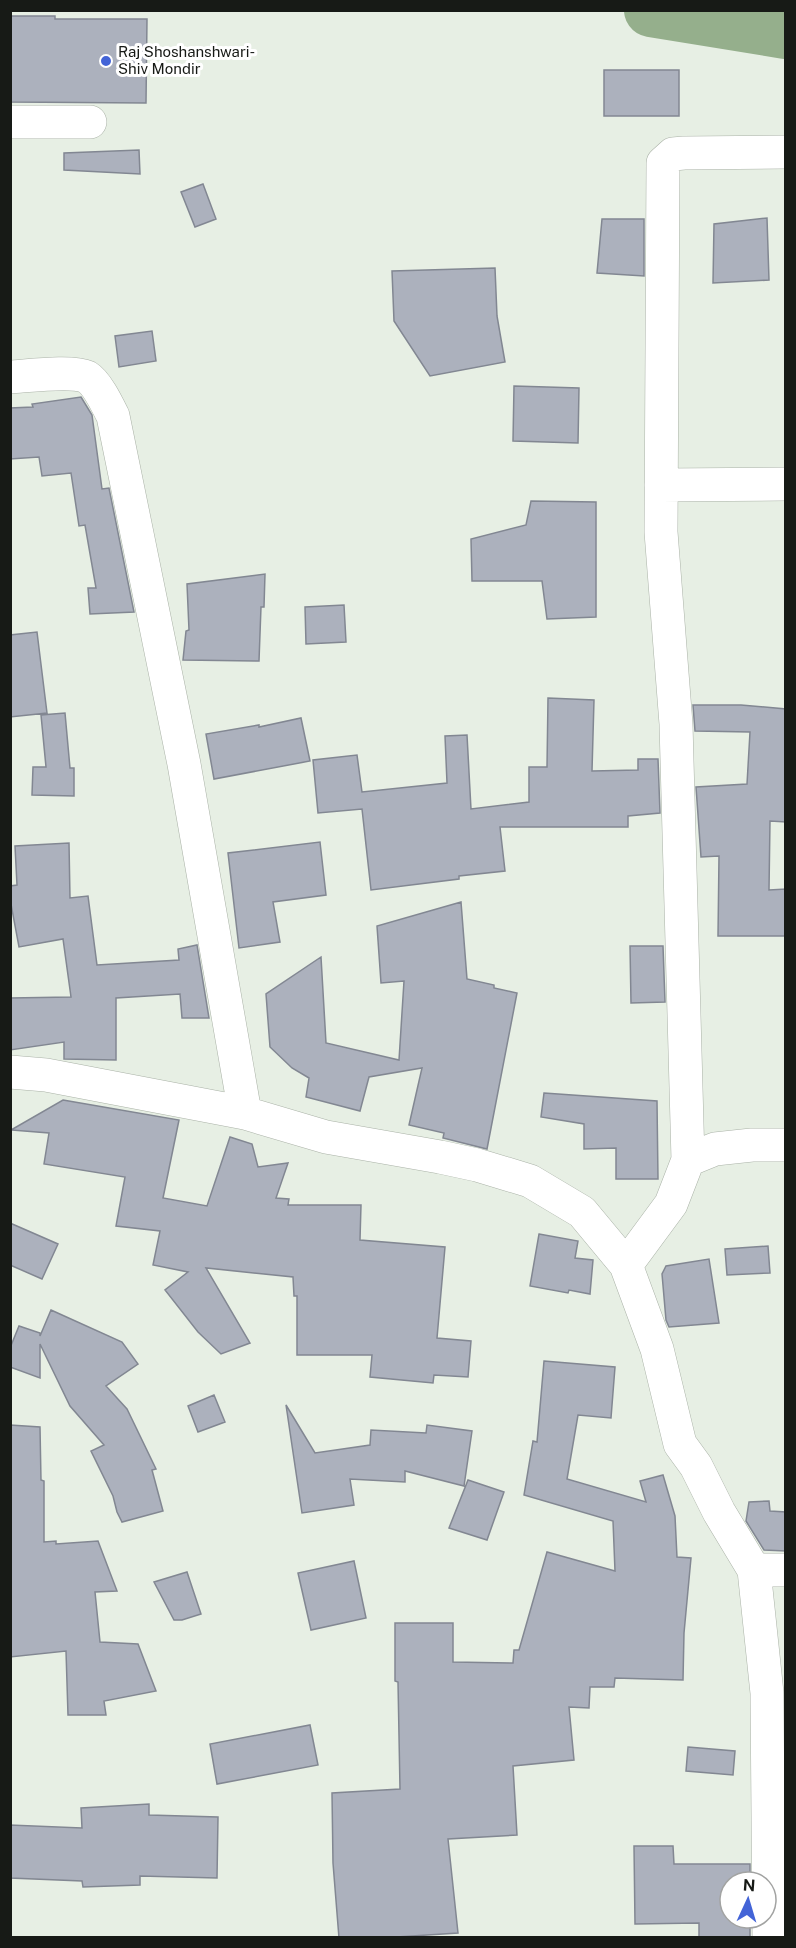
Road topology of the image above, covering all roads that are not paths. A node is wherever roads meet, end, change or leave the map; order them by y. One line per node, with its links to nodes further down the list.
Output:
1 (10, 122): 2 (street)
2 (90, 122)
3 (786, 152): 6 (street)
4 (10, 377): 8 (street)
5 (786, 484): 6 (street)
6 (661, 485): 10 (street)
7 (10, 1072): 8 (street)
8 (245, 1113): 11 (street)
9 (786, 1145): 10 (street)
10 (688, 1160): 11 (street)
11 (626, 1265): 12 (street)
12 (770, 1570): 13 (street)
13 (769, 1938)

